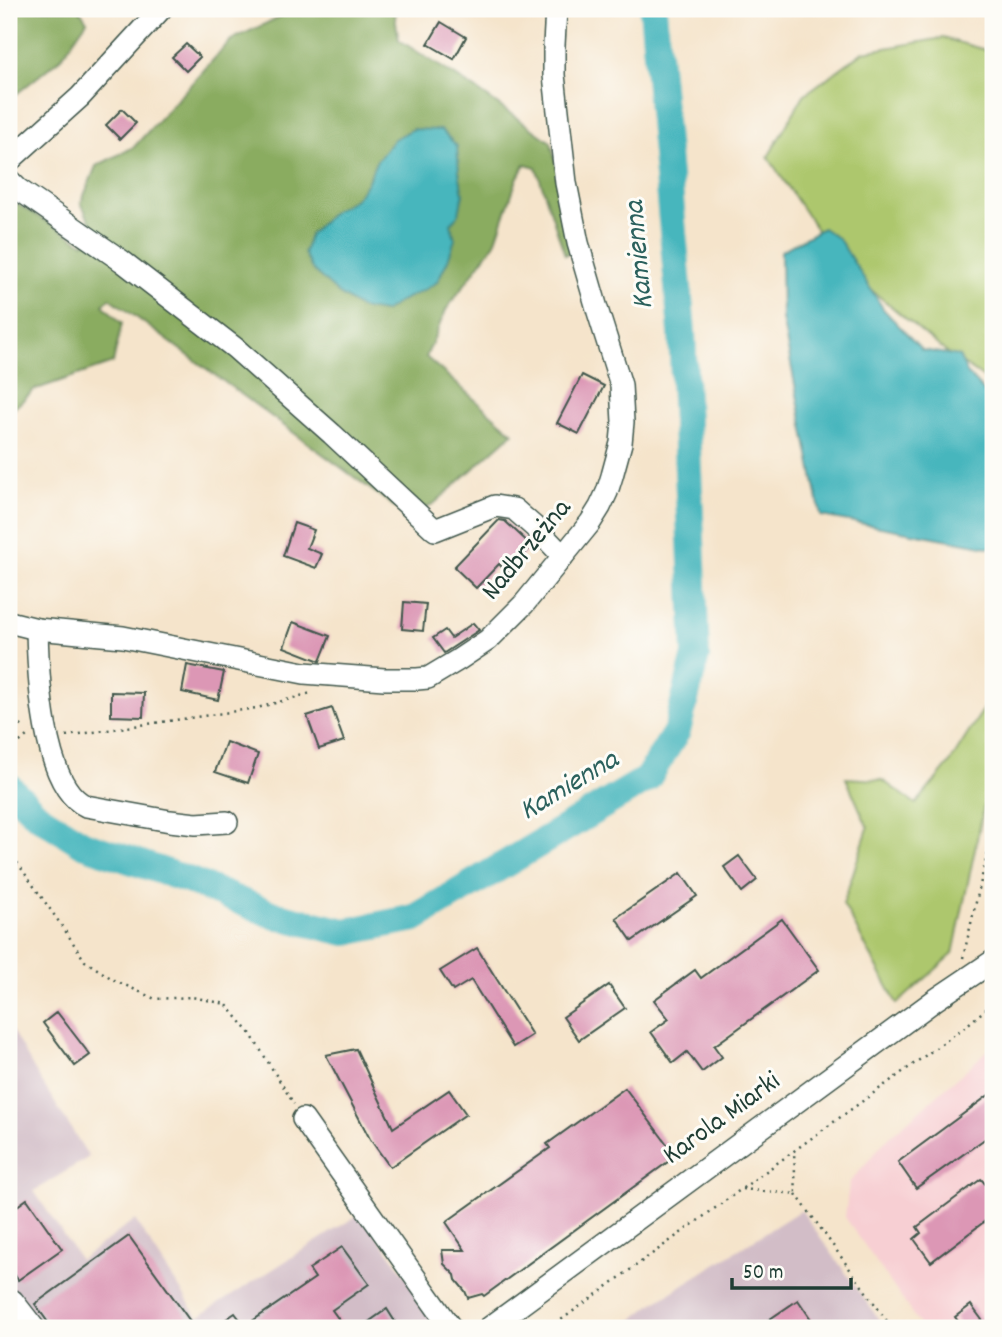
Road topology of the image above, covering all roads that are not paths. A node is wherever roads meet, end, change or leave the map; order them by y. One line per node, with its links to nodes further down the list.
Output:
1 (161, 9): 3 (street)
2 (556, 9): 5 (street, Nadbrzeżna)
3 (9, 161)
4 (9, 180): 5 (street)
5 (563, 556): 7 (street, Nadbrzeżna)
6 (9, 622): 7 (street, Nadbrzeżna)
7 (37, 629): 8 (street)
8 (227, 822)
9 (993, 961): 14 (street, Karola Miarki)
10 (303, 1119): 13 (street)
11 (9, 1304): 12 (street)
12 (34, 1328)
13 (451, 1328)
14 (489, 1328)

